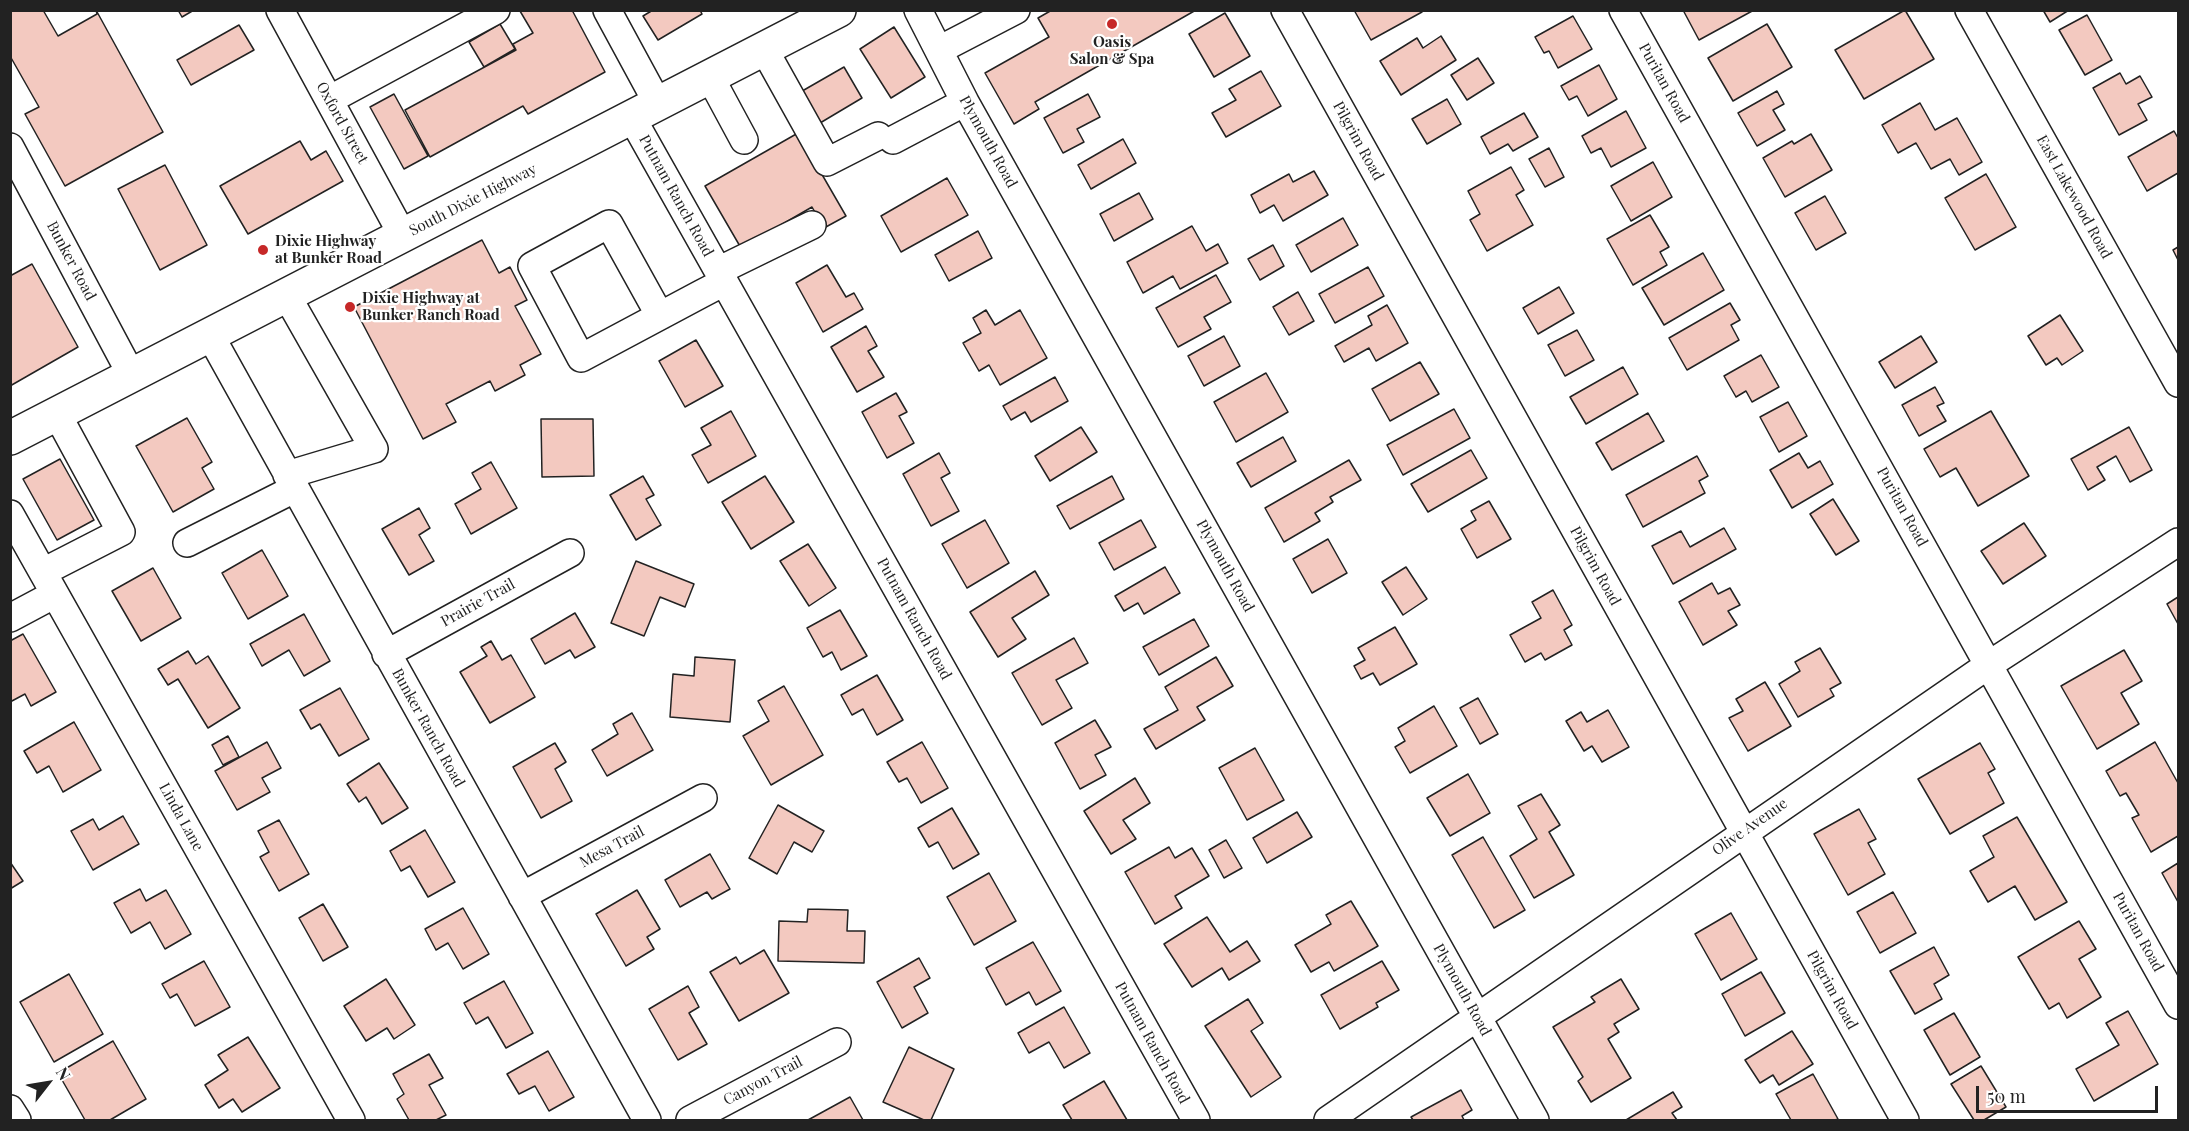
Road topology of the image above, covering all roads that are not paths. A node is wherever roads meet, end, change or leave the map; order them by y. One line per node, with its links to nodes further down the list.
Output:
1 (280, 10): 14 (street, Oxford Street)
2 (496, 10): 14 (street)
3 (607, 10): 16 (street, Putnam Ranch Road)
4 (839, 10): 10 (main road, South Dixie Highway)
5 (918, 10): 12 (street, Plymouth Road)
6 (1016, 10): 12 (street)
7 (1285, 10): 40 (street, Pilgrim Road)
8 (1623, 10): 38 (street, Puritan Road)
9 (1969, 10): 27 (street, East Lakewood Road)
10 (800, 19): 11 (main road, South Dixie Highway)
11 (764, 49): 13 (main road, South Dixie Highway); 15 (street)
12 (939, 50): 15 (street, Plymouth Road)
13 (710, 77): 16 (main road, South Dixie Highway); 17 (street)
14 (329, 100): 21 (street, Oxford Street)
15 (965, 102): 43 (street, Plymouth Road)
16 (645, 111): 21 (main road, South Dixie Highway); 22 (street, Putnam Ranch Road)
17 (744, 140)
18 (10, 147): 19 (street, Bunker Road)
19 (17, 176): 26 (street, Bunker Road)
20 (812, 225): 22 (street)
21 (403, 236): 23 (main road, South Dixie Highway)
22 (721, 276): 24 (street); 50 (street, Putnam Ranch Road)
23 (287, 296): 25 (main road, South Dixie Highway); 30 (street)
24 (660, 316): 24 (street)
25 (210, 335): 26 (main road, South Dixie Highway); 30 (street, Bunker Ranch Road)
26 (132, 376): 28 (main road, South Dixie Highway)
27 (2178, 383)
28 (57, 414): 29 (main road, South Dixie Highway); 35 (street)
29 (10, 438)
30 (291, 482): 33 (street); 37 (street, Bunker Ranch Road)
31 (10, 514): 35 (street, Linda Lane)
32 (2178, 542): 38 (street, Olive Avenue)
33 (187, 543)
34 (570, 553): 37 (street, Prairie Trail)
35 (49, 583): 36 (street); 47 (street, Linda Lane)
36 (10, 618)
37 (386, 654): 41 (street, Bunker Ranch Road)
38 (1990, 664): 40 (street, Olive Avenue); 42 (street, Puritan Road)
39 (703, 798): 41 (street, Mesa Trail)
40 (1743, 832): 43 (street, Olive Avenue); 53 (street, Pilgrim Road)
41 (522, 896): 48 (street, Bunker Ranch Road)
42 (2178, 1005)
43 (1477, 1017): 51 (street, Olive Avenue); 52 (street, Plymouth Road)
44 (837, 1042): 49 (street, Canyon Trail)
45 (10, 1109): 46 (street)
46 (17, 1120)
47 (351, 1120)
48 (647, 1120)
49 (690, 1120)
50 (1196, 1120)
51 (1328, 1120)
52 (1535, 1120)
53 (1905, 1120)

